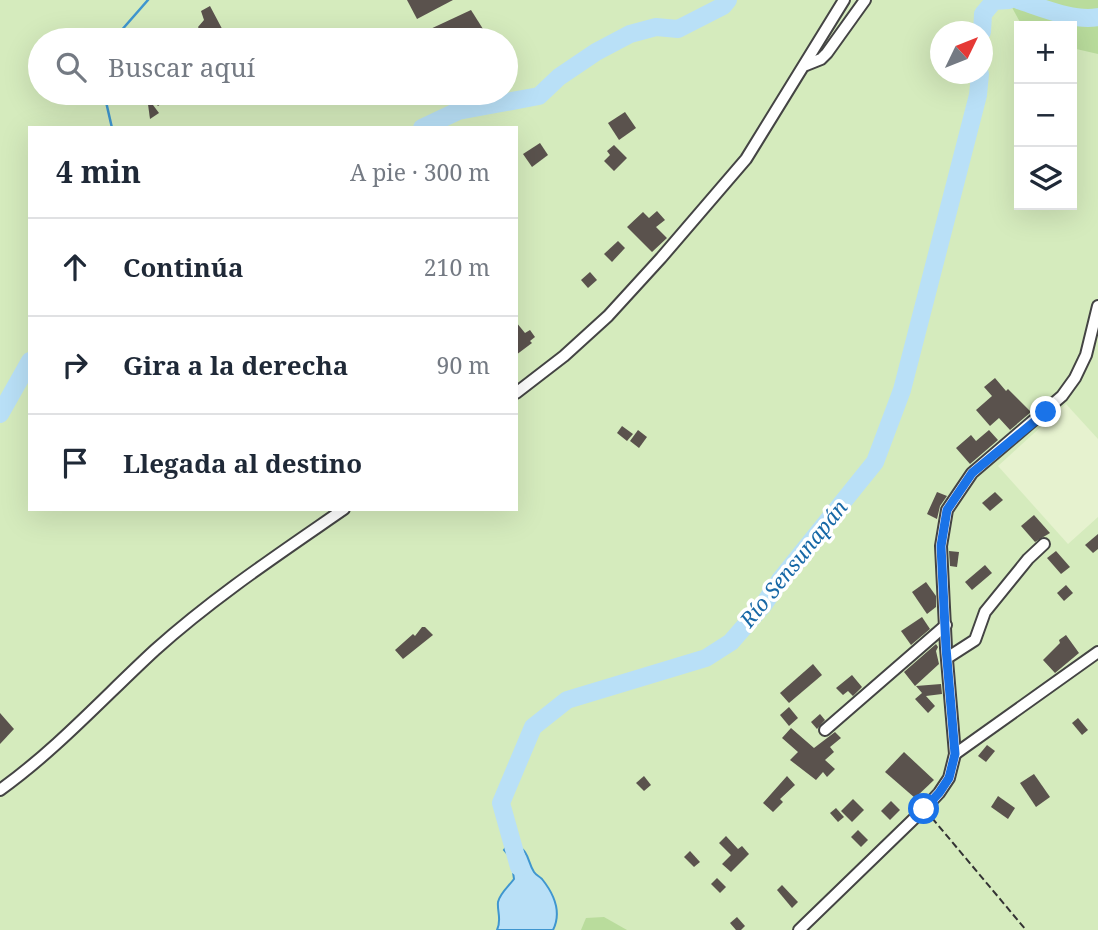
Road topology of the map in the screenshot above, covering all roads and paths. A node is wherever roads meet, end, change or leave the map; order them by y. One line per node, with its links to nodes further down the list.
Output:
1 (844, 0): 3 (street)
2 (865, 0): 3 (street)
3 (806, 65): 5 (street)
4 (1098, 306): 8 (street)
5 (518, 391)
6 (341, 511): 13 (street)
7 (1044, 544): 10 (street)
8 (946, 625): 10 (street); 11 (street)
9 (1098, 652): 12 (street)
10 (947, 658): 12 (street)
11 (825, 730)
12 (955, 754): 14 (street)
13 (0, 790)
14 (924, 809): 15 (street); 16 (path)
15 (799, 930)
16 (1026, 930)

